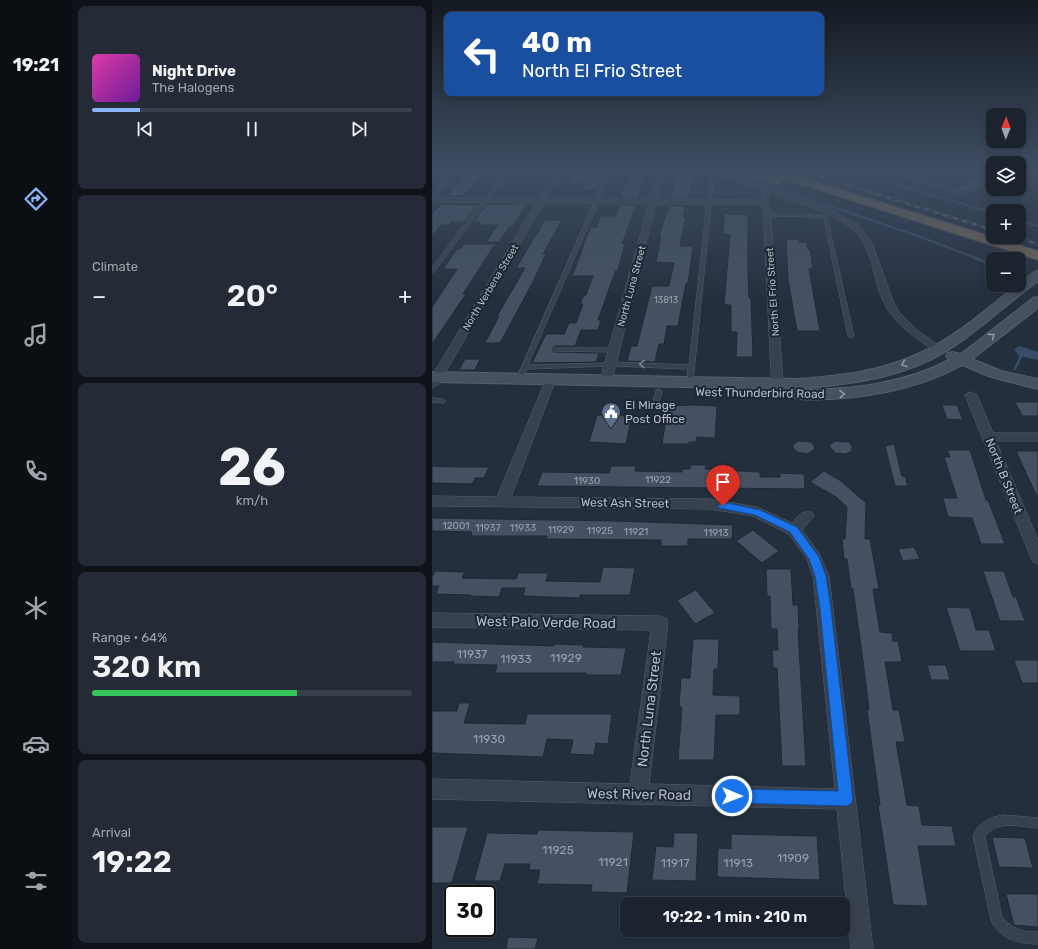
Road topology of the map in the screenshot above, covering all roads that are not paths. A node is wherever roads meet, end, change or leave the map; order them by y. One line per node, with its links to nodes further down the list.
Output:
1 (475, 213): 14 (lane)
2 (535, 213): 26 (street, North Verbena Street)
3 (592, 213): 23 (lane)
4 (651, 213): 20 (street, North Luna Street)
5 (708, 213): 24 (lane)
6 (833, 213): 18 (street)
7 (873, 213): 10 (highway)
8 (903, 213): 11 (highway)
9 (767, 215): 17 (lane); 29 (street, North El Frio Street)
10 (991, 252)
11 (1038, 256)
12 (1026, 263): 13 (highway)
13 (1038, 267)
14 (432, 271)
15 (1038, 275): 18 (main road, West Thunderbird Road)
16 (1038, 301): 21 (main road, West Thunderbird Road, one-way to 16)
17 (851, 336)
18 (940, 349): 21 (main road); 29 (main road, West Thunderbird Road, one-way to 29)
19 (555, 350): 20 (lane)
20 (614, 350): 22 (street, North Luna Street)
21 (961, 360): 28 (main road); 29 (main road, West Thunderbird Road, one-way to 21)
22 (611, 364): 23 (lane); 24 (lane, one-way to 22); 25 (street, North Luna Street)
23 (523, 373): 26 (main road, West Thunderbird Road); 27 (main road, West Thunderbird Road)
24 (691, 374): 25 (main road, West Thunderbird Road); 29 (main road, West Thunderbird Road)
25 (606, 380): 27 (main road, West Thunderbird Road)
26 (433, 382): 27 (main road, West Thunderbird Road)
27 (549, 384): 29 (main road, West Thunderbird Road); 36 (street)
28 (1038, 384)
29 (778, 389)
30 (971, 395): 33 (street, North B Street)
31 (432, 400): 32 (lane)
32 (443, 400)
33 (988, 437): 34 (street); 39 (street, North B Street)
34 (1038, 437)
35 (432, 501): 36 (street, West Ash Street)
36 (502, 502): 38 (street, West Ash Street)
37 (807, 516): 38 (street)
38 (794, 530): 44 (street)
39 (1038, 558)
40 (432, 620): 41 (street, West Palo Verde Road)
41 (660, 623): 43 (street, North Luna Street)
42 (432, 789): 43 (street, West River Road)
43 (638, 794): 44 (street, West River Road)
44 (846, 799): 47 (street)
45 (1038, 823): 46 (lane)
46 (1038, 938)
47 (862, 949)

